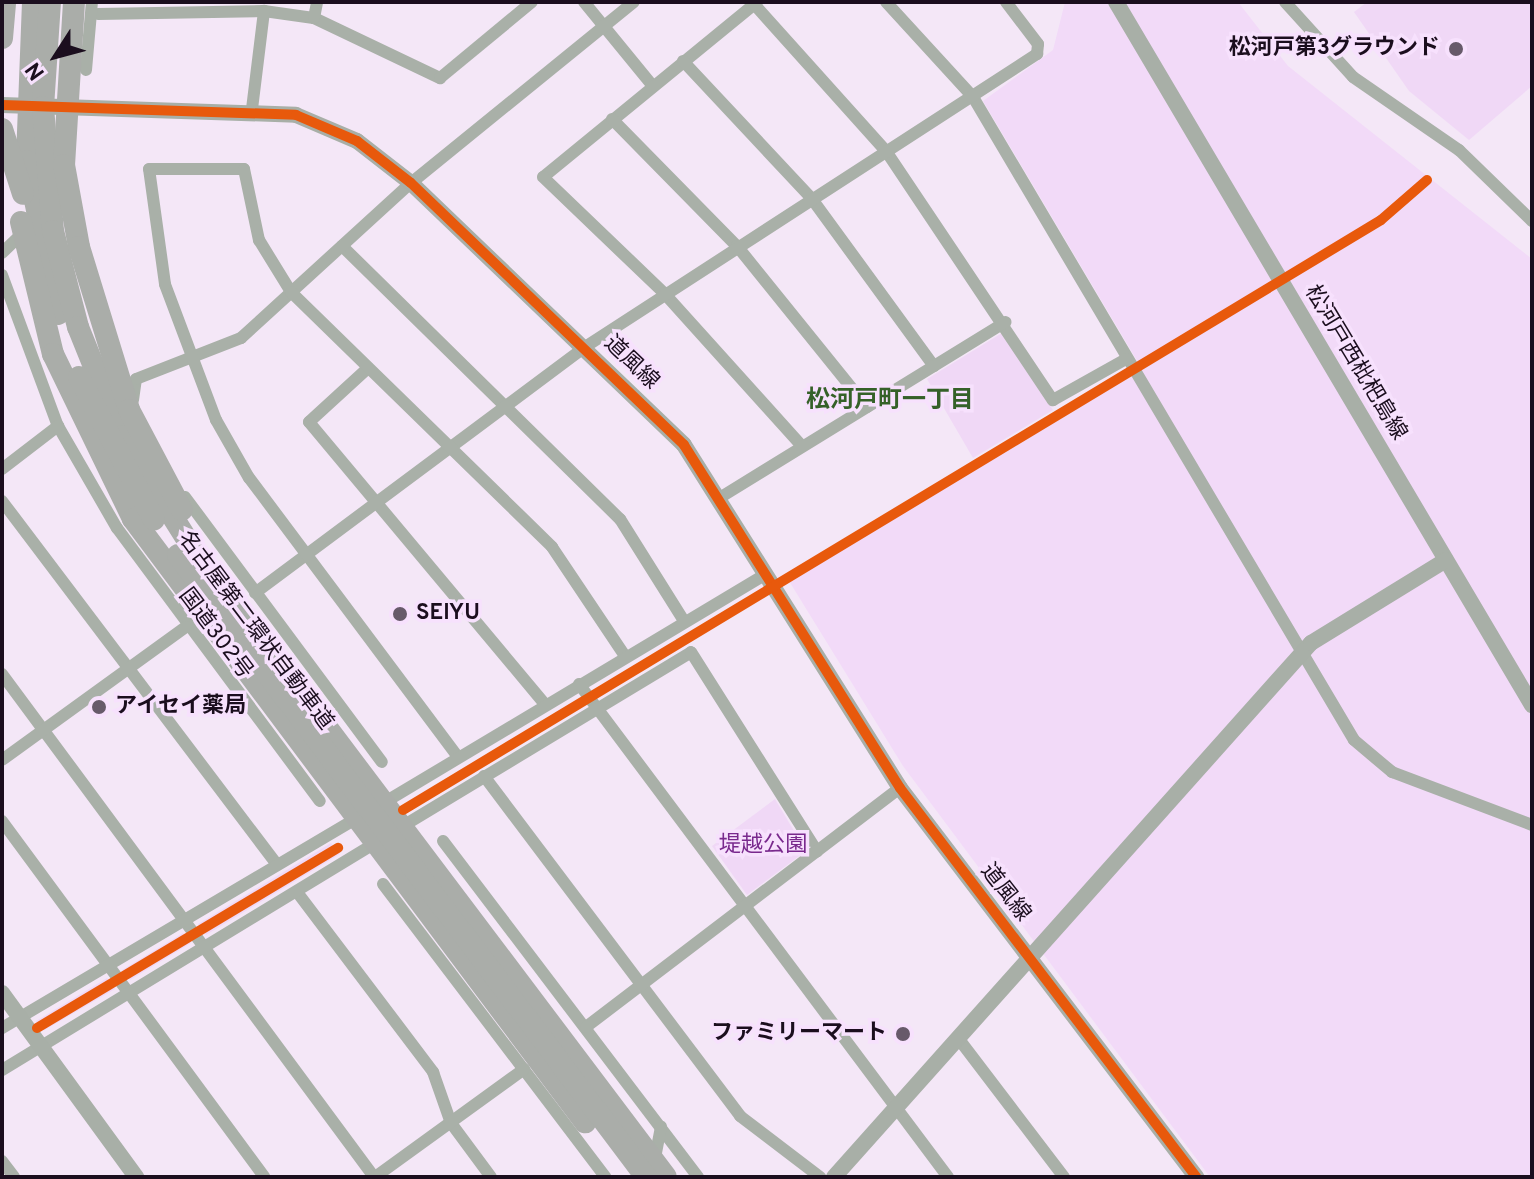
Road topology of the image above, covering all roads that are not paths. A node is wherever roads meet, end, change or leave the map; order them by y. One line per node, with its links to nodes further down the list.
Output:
1 (5, 2): 18 (highway, 国道302号)
2 (33, 2): 32 (highway, 名古屋第二環状自動車道)
3 (50, 2): 70 (highway, 名古屋第二環状自動車道)
4 (74, 2): 70 (highway)
5 (317, 2): 17 (street)
6 (531, 2): 17 (street)
7 (584, 2): 19 (street)
8 (634, 2): 19 (street)
9 (886, 2): 23 (street)
10 (1006, 2): 23 (street)
11 (1116, 2): 55 (street, 松河戸西枇杷島線)
12 (1285, 2): 31 (street)
13 (755, 3): 20 (street); 28 (street)
14 (206, 6): 15 (street); 16 (street)
15 (95, 8): 21 (street)
16 (264, 11): 17 (street); 25 (street)
17 (314, 18)
18 (10, 20): 24 (highway, 国道302号)
19 (604, 26): 22 (street); 29 (street)
20 (683, 61): 22 (street); 30 (street)
21 (86, 70)
22 (652, 85): 26 (street)
23 (973, 97): 28 (street); 41 (street)
24 (7, 105): 25 (street, 道風線); 32 (highway, 国道302号)
25 (252, 109): 29 (street, 道風線)
26 (612, 119): 34 (street); 38 (street)
27 (2, 129): 32 (highway)
28 (886, 151): 30 (street); 39 (street)
29 (411, 183): 33 (street); 40 (street, 道風線)
30 (812, 199): 34 (street); 43 (street)
31 (1532, 221)
32 (30, 233): 35 (street); 69 (highway, 国道302号); 116 (highway, 名古屋第二環状自動車道)
33 (342, 246): 37 (street); 45 (street)
34 (737, 246): 38 (street); 46 (street)
35 (2, 253)
36 (2, 275): 47 (street)
37 (291, 292): 42 (street); 42 (street); 44 (street)
38 (664, 293): 40 (street); 48 (street)
39 (1005, 322): 41 (street); 43 (street)
40 (585, 347): 45 (street); 51 (street, 道風線)
41 (1126, 359): 61 (street)
42 (191, 360): 54 (street); 57 (street)
43 (934, 366): 46 (street)
44 (368, 368): 49 (street); 53 (street)
45 (508, 403): 49 (street); 58 (street)
46 (867, 407): 48 (street)
47 (58, 426): 50 (street); 59 (street)
48 (802, 446): 51 (street)
49 (449, 447): 53 (street); 62 (street)
50 (2, 469)
51 (721, 497): 56 (street, 道風線)
52 (2, 501): 63 (street)
53 (376, 501): 54 (street); 66 (street)
54 (305, 555): 57 (street); 72 (street)
55 (1446, 560): 61 (street); 67 (street, 松河戸西枇杷島線)
56 (765, 575): 58 (street); 76 (street, 道風線)
57 (255, 593): 60 (street)
58 (684, 621): 62 (street)
59 (186, 627): 63 (street); 77 (street)
60 (293, 642): 69 (street); 74 (street)
61 (1302, 653): 80 (street); 92 (street)
62 (625, 656): 65 (street)
63 (129, 668): 71 (street); 84 (street)
64 (2, 674): 71 (street)
65 (579, 684): 66 (street); 68 (street)
66 (545, 704): 72 (street)
67 (1532, 705)
68 (597, 708): 75 (street); 83 (street); 88 (street)
69 (274, 712): 78 (highway, 国道302号)
70 (317, 714): 117 (highway, 名古屋第二環状自動車道)
71 (44, 730): 73 (street); 89 (street)
72 (458, 757): 78 (street)
73 (2, 760)
74 (382, 762)
75 (484, 776): 82 (street); 95 (street)
76 (900, 788): 83 (street); 92 (street, 道風線)
77 (320, 801)
78 (355, 819): 82 (highway, 国道302号); 84 (street)
79 (2, 821): 93 (street)
80 (1532, 825)
81 (443, 841): 90 (street)
82 (375, 844): 86 (street); 87 (highway, 国道302号)
83 (817, 851): 88 (street)
84 (277, 865): 89 (street)
85 (383, 884): 94 (street)
86 (297, 892): 91 (street); 106 (street)
87 (421, 906): 90 (street); 94 (highway, 国道302号)
88 (744, 907): 95 (street); 105 (street)
89 (183, 921): 91 (street); 93 (street)
90 (505, 922): 99 (street)
91 (203, 948): 97 (street); 112 (street)
92 (1028, 956): 101 (street); 123 (street, 道風線)
93 (108, 965): 97 (street); 98 (street)
94 (455, 965): 103 (street); 115 (highway, 国道302号)
95 (642, 984): 99 (street); 119 (street)
96 (2, 993): 98 (street)
97 (128, 993): 102 (street); 111 (street)
98 (20, 1018): 100 (street); 102 (street)
99 (586, 1027): 107 (street)
100 (2, 1028)
101 (958, 1038): 105 (street); 122 (street)
102 (41, 1046): 104 (street); 110 (street)
103 (524, 1069): 106 (street); 114 (street)
104 (2, 1070)
105 (896, 1108): 120 (street); 121 (street)
106 (451, 1123): 112 (street); 113 (street)
107 (661, 1127): 116 (street); 118 (street)
108 (2, 1161): 109 (street)
109 (14, 1177)
110 (136, 1177)
111 (264, 1177)
112 (374, 1177)
113 (491, 1177)
114 (605, 1177)
115 (627, 1177)
116 (648, 1177)
117 (666, 1177)
118 (698, 1177)
119 (820, 1177)
120 (834, 1177)
121 (948, 1177)
122 (1064, 1177)
123 (1196, 1177)

